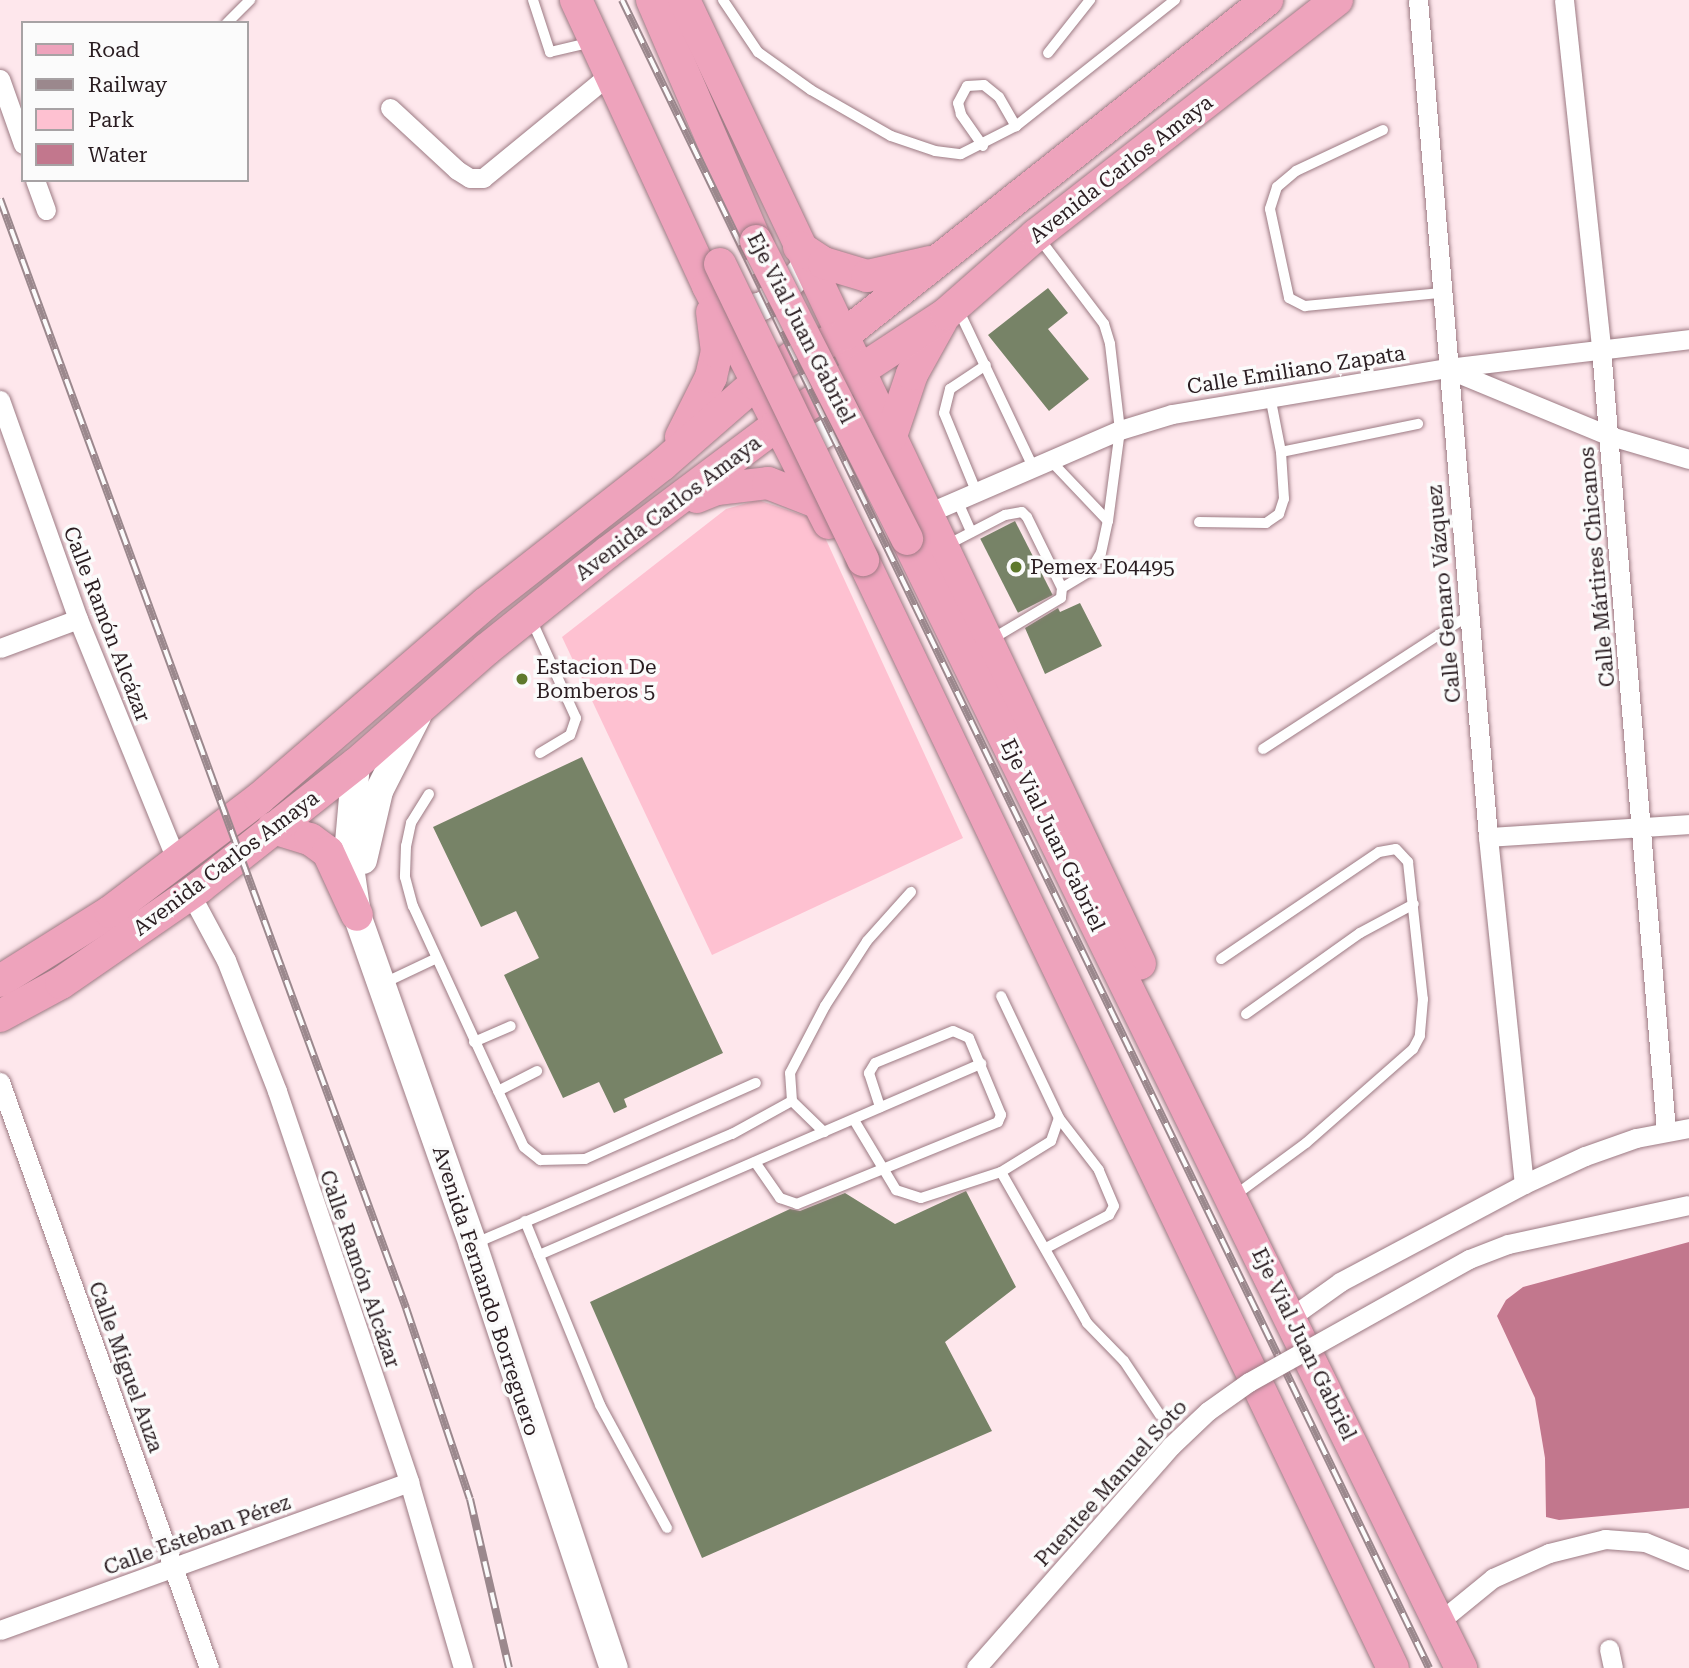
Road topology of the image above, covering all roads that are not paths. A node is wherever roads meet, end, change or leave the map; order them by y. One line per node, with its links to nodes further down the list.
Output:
1 (250, 0): 14 (lane)
2 (533, 0): 15 (lane)
3 (576, 0): 15 (main road)
4 (594, 0): 29 (main road, Eje Vial Juan Gabriel)
5 (652, 0): 104 (main road, Eje Vial Juan Gabriel, bridge)
6 (684, 0): 27 (main road)
7 (723, 0): 23 (lane)
8 (1090, 0): 16 (lane)
9 (1175, 0): 20 (lane)
10 (1267, 0): 28 (main road, Avenida Carlos Amaya)
11 (1337, 0): 26 (main road, Avenida Carlos Amaya)
12 (1418, 0): 30 (street, Calle Genaro Vázquez)
13 (1564, 0): 34 (street, Calle Mártires Chicanos)
14 (229, 21)
15 (595, 41): 17 (main road)
16 (1048, 53)
17 (610, 74): 19 (street); 29 (main road)
18 (0, 79): 22 (street)
19 (390, 108)
20 (1016, 125): 23 (lane); 23 (lane)
21 (1384, 130): 30 (lane)
22 (21, 138)
23 (983, 146)
24 (37, 182): 25 (street)
25 (46, 210)
26 (1036, 234): 31 (main road, Avenida Carlos Amaya); 43 (lane)
27 (804, 256): 28 (main road); 29 (main road); 32 (main road)
28 (947, 257): 32 (main road, Avenida Carlos Amaya)
29 (713, 282): 38 (main road); 50 (main road); 97 (main road, Eje Vial Juan Gabriel, bridge)
30 (1441, 293): 36 (street, Calle Genaro Vázquez)
31 (951, 310): 35 (lane); 37 (main road, Avenida Carlos Amaya); 44 (main road)
32 (844, 334): 37 (main road); 38 (main road, Avenida Carlos Amaya)
33 (1689, 339): 34 (street, Calle Emiliano Zapata)
34 (1601, 349): 36 (street, Calle Emiliano Zapata); 45 (street, Calle Mártires Chicanos)
35 (986, 365): 49 (lane); 51 (lane)
36 (1447, 368): 39 (street, Calle Emiliano Zapata); 45 (street); 63 (street, Calle Genaro Vázquez)
37 (862, 372): 42 (main road, Avenida Carlos Amaya); 44 (main road)
38 (755, 384): 42 (main road); 50 (main road, Avenida Carlos Amaya)
39 (1270, 395): 43 (street, Calle Emiliano Zapata); 46 (lane)
40 (0, 400): 64 (street, Calle Ramón Alcázar)
41 (1418, 424): 46 (lane)
42 (777, 425): 48 (main road); 54 (main road, Avenida Carlos Amaya)
43 (1119, 430): 49 (street, Calle Emiliano Zapata); 56 (lane)
44 (890, 432): 48 (main road); 55 (main road)
45 (1607, 435): 47 (street); 77 (street, Calle Mártires Chicanos)
46 (1281, 452): 57 (lane)
47 (1689, 458)
48 (797, 462): 53 (main road)
49 (1042, 463): 51 (street, Calle Emiliano Zapata); 56 (lane)
50 (662, 465): 58 (main road, Avenida Carlos Amaya)
51 (976, 491): 52 (street, Calle Emiliano Zapata)
52 (957, 500): 55 (street, Calle Emiliano Zapata); 59 (lane)
53 (819, 503): 54 (main road); 97 (main road)
54 (674, 507): 60 (main road, Avenida Carlos Amaya)
55 (928, 513): 59 (main road)
56 (1108, 521): 61 (lane)
57 (1199, 522)
58 (583, 524): 60 (main road); 65 (main road, Avenida Carlos Amaya)
59 (958, 539): 61 (lane); 66 (main road)
60 (608, 552): 62 (main road, Avenida Carlos Amaya)
61 (1062, 588): 66 (lane)
62 (529, 615): 68 (main road, Avenida Carlos Amaya); 72 (lane)
63 (1468, 616): 71 (lane); 78 (street, Calle Genaro Vázquez)
64 (78, 618): 67 (street); 79 (street, Calle Ramón Alcázar)
65 (464, 622): 68 (main road); 69 (main road, Avenida Carlos Amaya)
66 (988, 640): 104 (main road)
67 (0, 648)
68 (487, 649): 70 (main road, Avenida Carlos Amaya)
69 (427, 653): 73 (main road); 79 (main road, Avenida Carlos Amaya)
70 (423, 706): 73 (main road, Avenida Carlos Amaya); 83 (main road)
71 (1262, 749)
72 (540, 753)
73 (356, 764): 76 (main road, Avenida Carlos Amaya); 83 (main road, Avenida Fernando Borreguero)
74 (429, 794): 84 (lane)
75 (1689, 824): 77 (street)
76 (273, 828): 81 (main road, Avenida Carlos Amaya); 83 (main road)
77 (1644, 828): 78 (street); 105 (street, Calle Mártires Chicanos)
78 (1488, 837): 110 (street, Calle Genaro Vázquez)
79 (177, 862): 86 (main road, Avenida Carlos Amaya)
80 (911, 892): 99 (lane)
81 (190, 893): 90 (main road, Avenida Carlos Amaya); 119 (street, Calle Ramón Alcázar)
82 (1414, 904): 85 (lane); 89 (lane); 111 (lane)
83 (357, 915): 87 (main road, Avenida Fernando Borreguero)
84 (435, 958): 87 (lane); 92 (lane)
85 (1221, 959)
86 (0, 981)
87 (382, 984): 114 (main road, Avenida Fernando Borreguero)
88 (1001, 996): 101 (lane)
89 (1246, 1014)
90 (0, 1016)
91 (512, 1026): 92 (lane)
92 (474, 1042): 98 (lane)
93 (981, 1064): 100 (lane); 100 (lane); 108 (lane)
94 (537, 1071): 98 (lane)
95 (0, 1082): 122 (street, Calle Miguel Auza)
96 (756, 1083): 98 (lane)
97 (1118, 1087): 129 (main road, Eje Vial Juan Gabriel)
98 (498, 1091)
99 (792, 1101): 106 (lane); 113 (lane)
100 (880, 1107): 102 (lane)
101 (1059, 1118): 109 (lane); 115 (lane)
102 (854, 1119): 106 (lane); 108 (lane)
103 (1689, 1128): 105 (street)
104 (1200, 1129): 111 (main road, Eje Vial Juan Gabriel)
105 (1666, 1131): 110 (street)
106 (824, 1132): 107 (lane)
107 (755, 1162): 108 (lane); 116 (lane)
108 (881, 1170): 109 (lane)
109 (1001, 1172): 115 (lane)
110 (1524, 1184): 117 (street)
111 (1234, 1196): 117 (main road, Eje Vial Juan Gabriel)
112 (1689, 1205): 128 (street, Puentee Manuel Soto, bridge)
113 (525, 1221): 114 (lane); 116 (lane)
114 (473, 1245): 127 (main road, Avenida Fernando Borreguero)
115 (1048, 1247): 118 (lane)
116 (539, 1255): 120 (lane)
117 (1291, 1317): 123 (main road, Eje Vial Juan Gabriel)
118 (1160, 1415)
119 (409, 1482): 122 (street, Calle Esteban Pérez); 126 (street, Calle Ramón Alcázar)
120 (667, 1528)
121 (1689, 1560): 123 (street)
122 (173, 1568): 124 (street, Calle Esteban Pérez); 125 (street, Calle Miguel Auza)
123 (1439, 1622): 130 (main road, Eje Vial Juan Gabriel)
124 (0, 1630)
125 (209, 1668)
126 (463, 1668)
127 (614, 1668)
128 (976, 1668)
129 (1393, 1668)
130 (1461, 1668)

